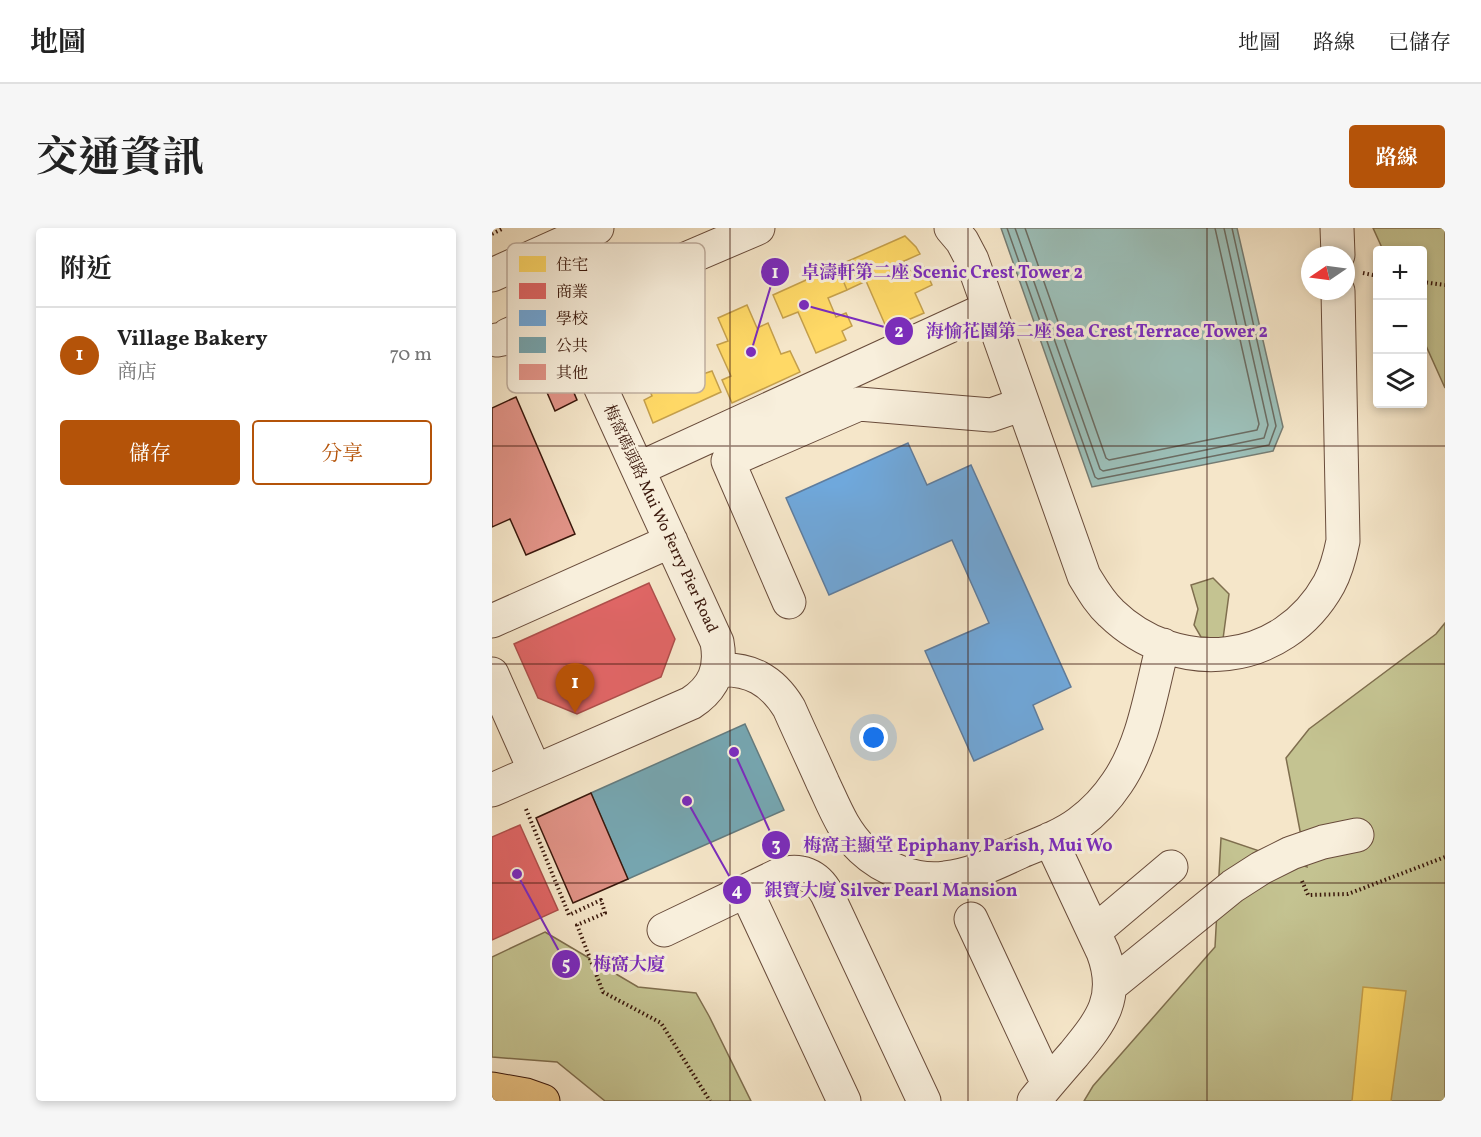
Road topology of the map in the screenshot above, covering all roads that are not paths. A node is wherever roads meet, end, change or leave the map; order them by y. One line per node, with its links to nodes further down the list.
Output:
1 (597, 228): 5 (street)
2 (758, 228): 7 (street)
3 (951, 228): 11 (street)
4 (1337, 228): 6 (street)
5 (563, 243)
6 (1340, 246)
7 (705, 250)
8 (507, 268): 9 (street)
9 (492, 275)
10 (1345, 300): 18 (street)
11 (989, 308): 13 (street); 14 (street)
12 (603, 393): 14 (street, 梅窩碼頭路 Mui Wo Ferry Pier Road)
13 (1023, 404): 16 (street); 18 (street)
14 (638, 469): 15 (street, 梅窩碼頭路 Mui Wo Ferry Pier Road)
15 (671, 541): 17 (street); 19 (street, 梅窩碼頭路 Mui Wo Ferry Pier Road)
16 (789, 602)
17 (492, 621)
18 (1163, 645): 24 (street)
19 (717, 670): 21 (street); 24 (street)
20 (492, 674): 21 (street)
21 (535, 771): 22 (street)
22 (492, 790)
23 (1356, 835): 30 (street)
24 (1050, 839): 29 (street)
25 (1171, 867): 29 (street)
26 (746, 891): 28 (street); 34 (street); 35 (street)
27 (971, 918): 32 (street)
28 (664, 930)
29 (1094, 932): 30 (street)
30 (1110, 986): 32 (street)
31 (492, 1089): 33 (main road)
32 (1041, 1093)
33 (543, 1101)
34 (844, 1101)
35 (924, 1101)

